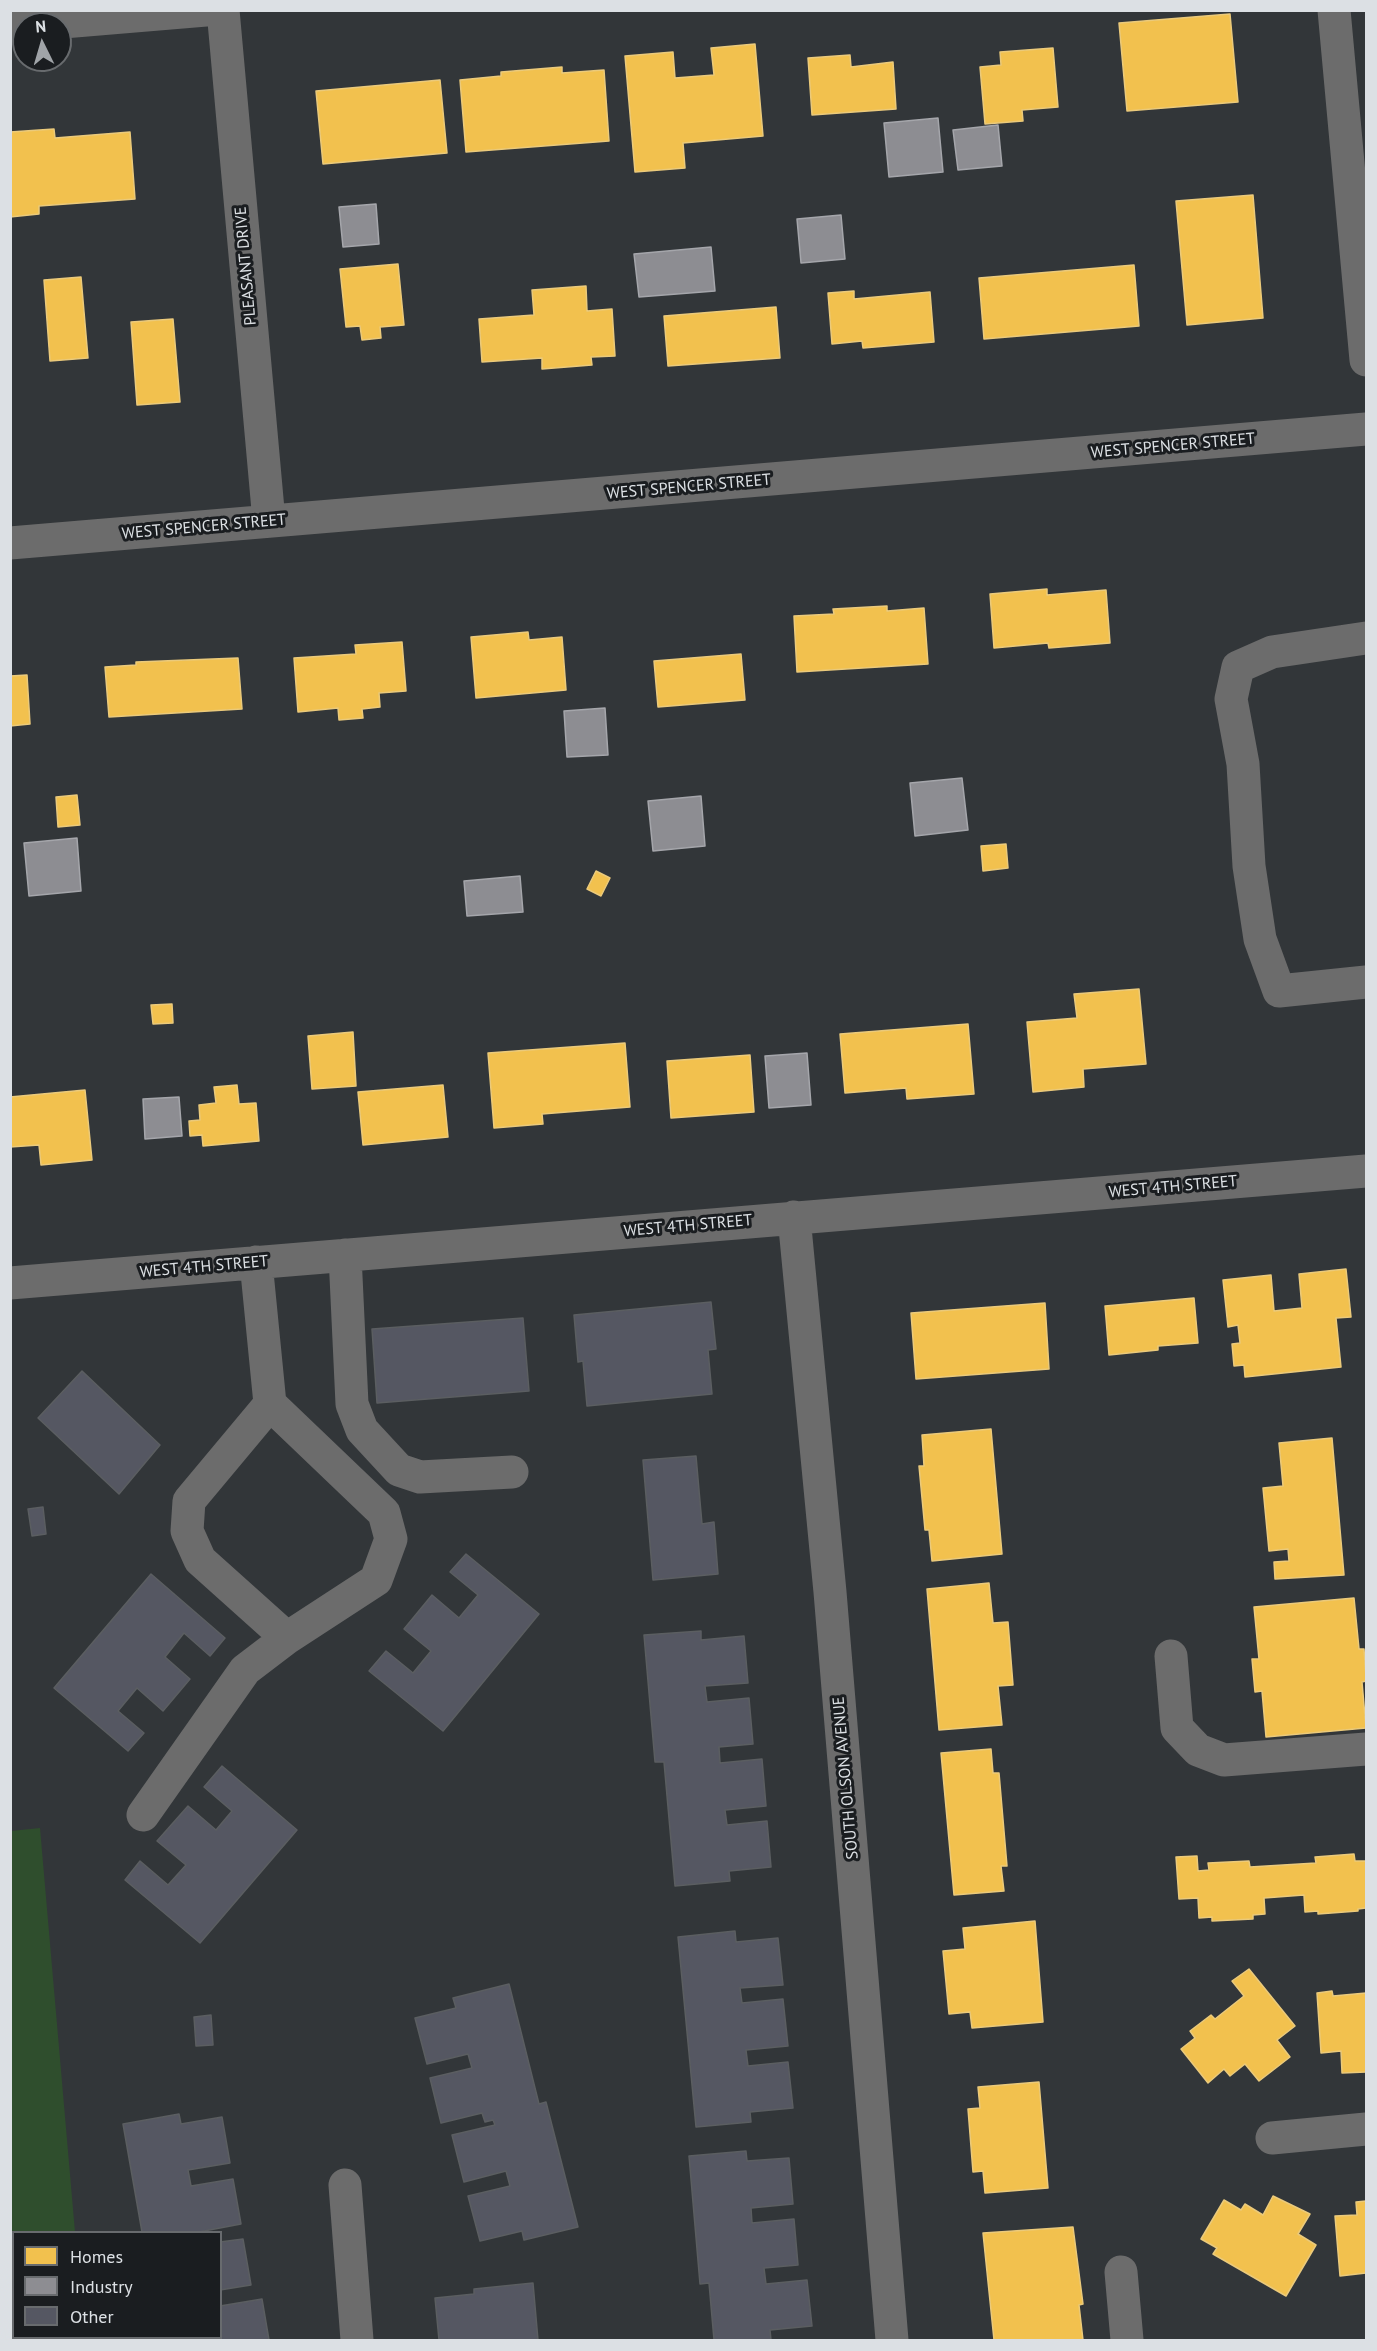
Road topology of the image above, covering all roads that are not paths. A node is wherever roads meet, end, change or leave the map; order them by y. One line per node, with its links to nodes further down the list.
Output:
1 (206, 10): 4 (street)
2 (223, 10): 8 (street, PLEASANT DRIVE)
3 (1334, 10): 5 (street)
4 (72, 21)
5 (1354, 97): 6 (street)
6 (1366, 360)
7 (1366, 429): 8 (street, WEST SPENCER STREET)
8 (269, 521): 9 (street, WEST SPENCER STREET)
9 (10, 543)
10 (1366, 638): 11 (street)
11 (1366, 982)
12 (1366, 1171): 13 (street, WEST 4TH STREET)
13 (794, 1217): 14 (street, WEST 4TH STREET); 28 (street, SOUTH OLSON AVENUE)
14 (345, 1255): 15 (street, WEST 4TH STREET); 18 (street)
15 (255, 1263): 16 (street, WEST 4TH STREET); 17 (street)
16 (10, 1283)
17 (270, 1404): 19 (street); 19 (street)
18 (512, 1472)
19 (287, 1638): 22 (street)
20 (1171, 1656): 21 (street)
21 (1366, 1749)
22 (143, 1815)
23 (1366, 2129): 24 (street)
24 (1272, 2138)
25 (345, 2185): 27 (street)
26 (1121, 2272): 29 (street)
27 (357, 2340)
28 (892, 2340)
29 (1127, 2340)

